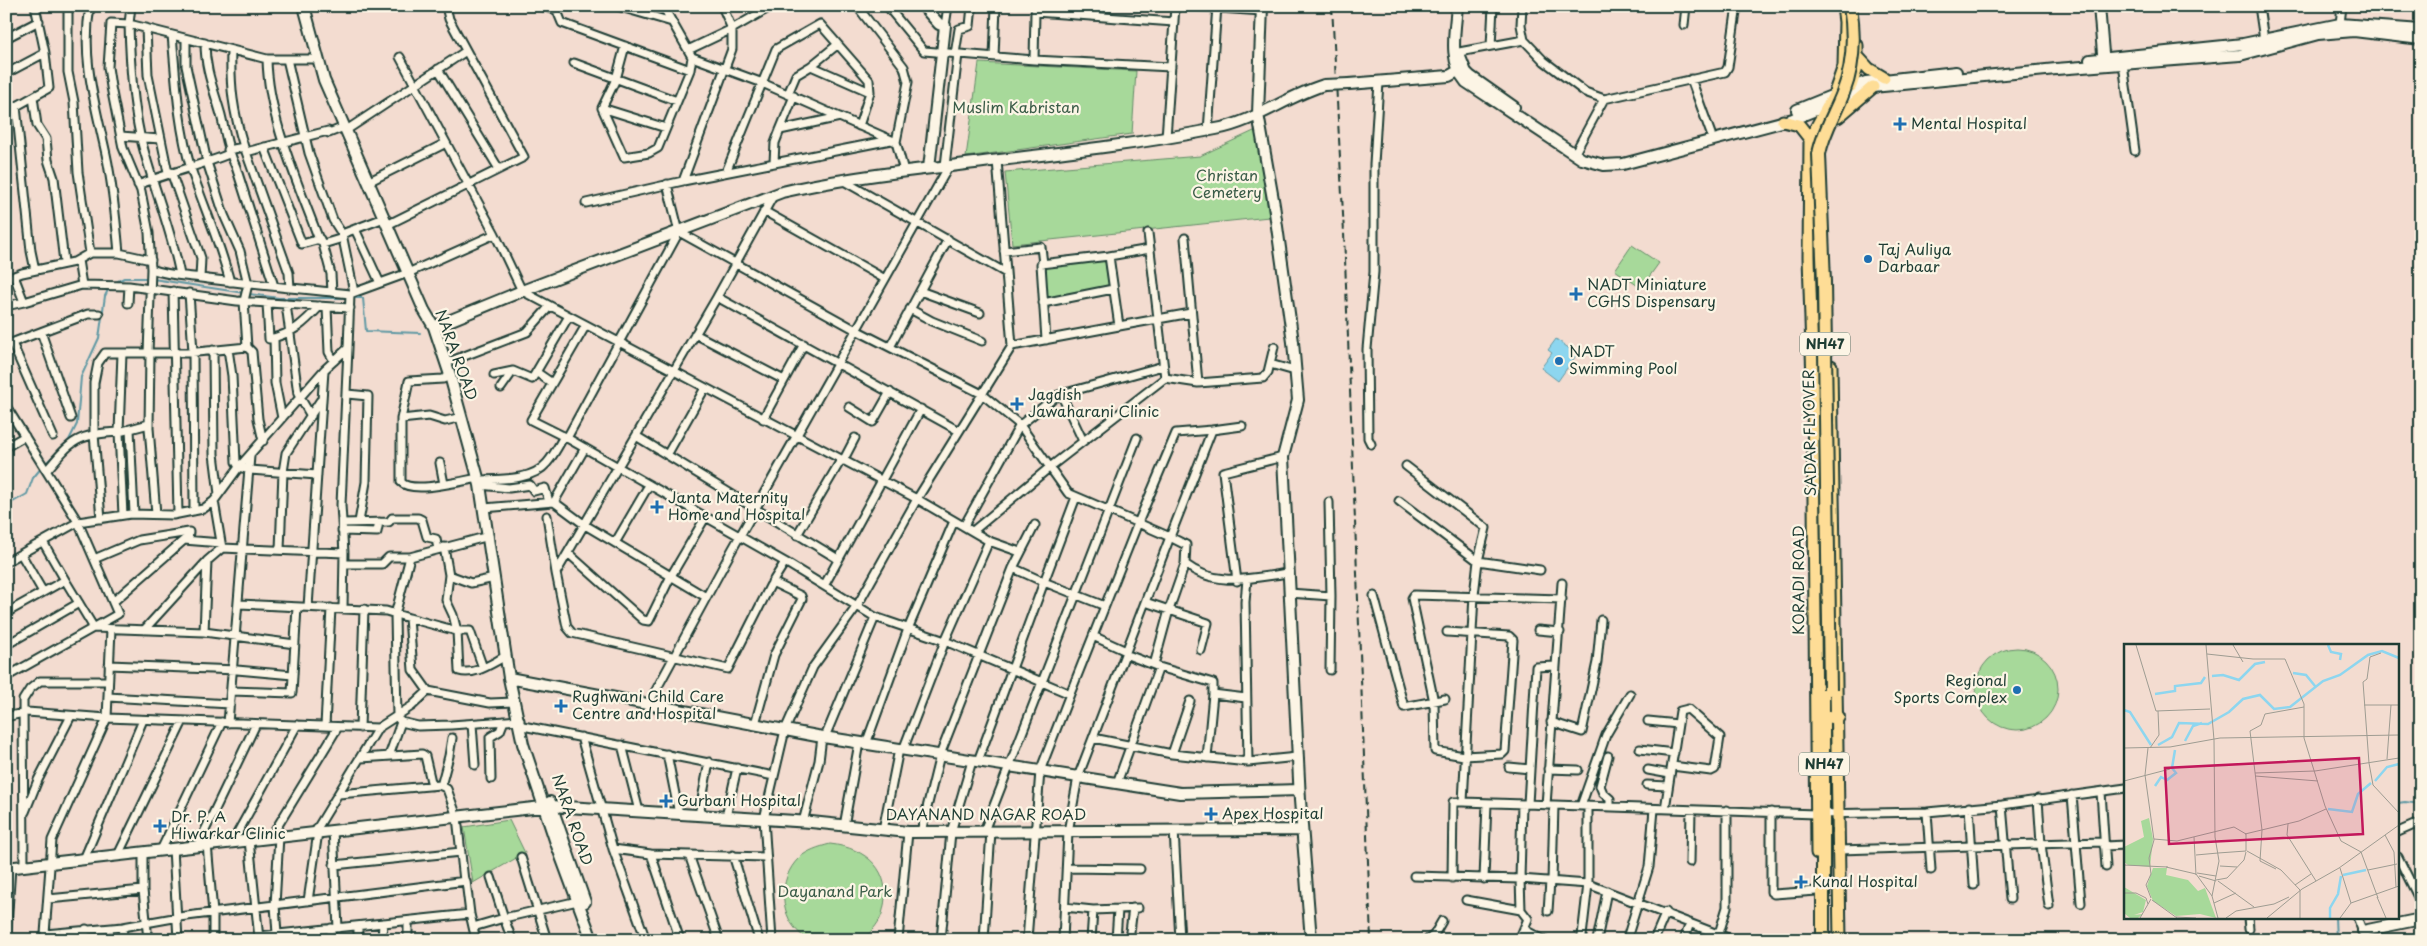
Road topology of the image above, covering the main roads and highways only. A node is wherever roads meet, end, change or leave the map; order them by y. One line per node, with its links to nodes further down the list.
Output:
1 (304, 6): 25 (main road, NARA ROAD)
2 (923, 6): 24 (main road)
3 (1457, 6): 13 (main road)
4 (1462, 6): 13 (main road)
5 (1846, 6): 17 (main road, KORADI ROAD / NH47); 29 (highway, SADAR FLYOVER / NH47, bridge)
6 (1854, 6): 11 (main road, KORADI ROAD)
7 (2098, 6): 12 (main road)
8 (1262, 9): 18 (main road)
9 (2421, 30): 12 (main road)
10 (2421, 40): 12 (main road)
11 (1858, 57): 14 (main road); 16 (main road, KORADI ROAD)
12 (2103, 62): 14 (main road); 15 (main road)
13 (1461, 70): 18 (main road, bridge); 23 (main road); 23 (main road)
14 (1884, 78): 16 (main road)
15 (1873, 88): 16 (main road); 19 (main road)
16 (1849, 92): 17 (main road); 19 (main road, KORADI ROAD)
17 (1832, 99): 20 (main road); 21 (main road); 22 (main road, KORADI ROAD / NH47)
18 (1258, 114): 24 (main road); 30 (main road)
19 (1838, 117): 27 (main road, KORADI ROAD)
20 (1783, 122): 21 (main road); 22 (main road)
21 (1713, 137): 23 (main road)
22 (1810, 139): 26 (main road, KORADI ROAD / NH47)
23 (1614, 165)
24 (929, 168): 25 (main road)
25 (434, 327): 28 (main road, NARA ROAD)
26 (1813, 428): 27 (main road); 29 (main road, KORADI ROAD / NH47)
27 (1833, 428): 29 (main road, KORADI ROAD / NH47)
28 (509, 678): 30 (main road); 31 (main road, NARA ROAD)
29 (1827, 716): 32 (highway, NH47); 32 (highway, NH47); 32 (main road, KORADI ROAD / NH47)
30 (1299, 790): 33 (main road)
31 (548, 807): 33 (main road, DAYANAND NAGAR ROAD); 34 (main road, DAYANAND NAGAR ROAD); 35 (main road, NARA ROAD)
32 (1827, 813): 42 (main road, NH47); 43 (highway, NH47); 44 (highway, NH47); 45 (main road)
33 (1302, 830): 41 (main road)
34 (9, 867)
35 (581, 900): 39 (main road); 40 (main road, NARA ROAD)
36 (2421, 919): 37 (main road)
37 (2392, 921): 38 (main road)
38 (2365, 935)
39 (592, 940)
40 (598, 940)
41 (1311, 940)
42 (1817, 940)
43 (1823, 940)
44 (1831, 940)
45 (1840, 940)

